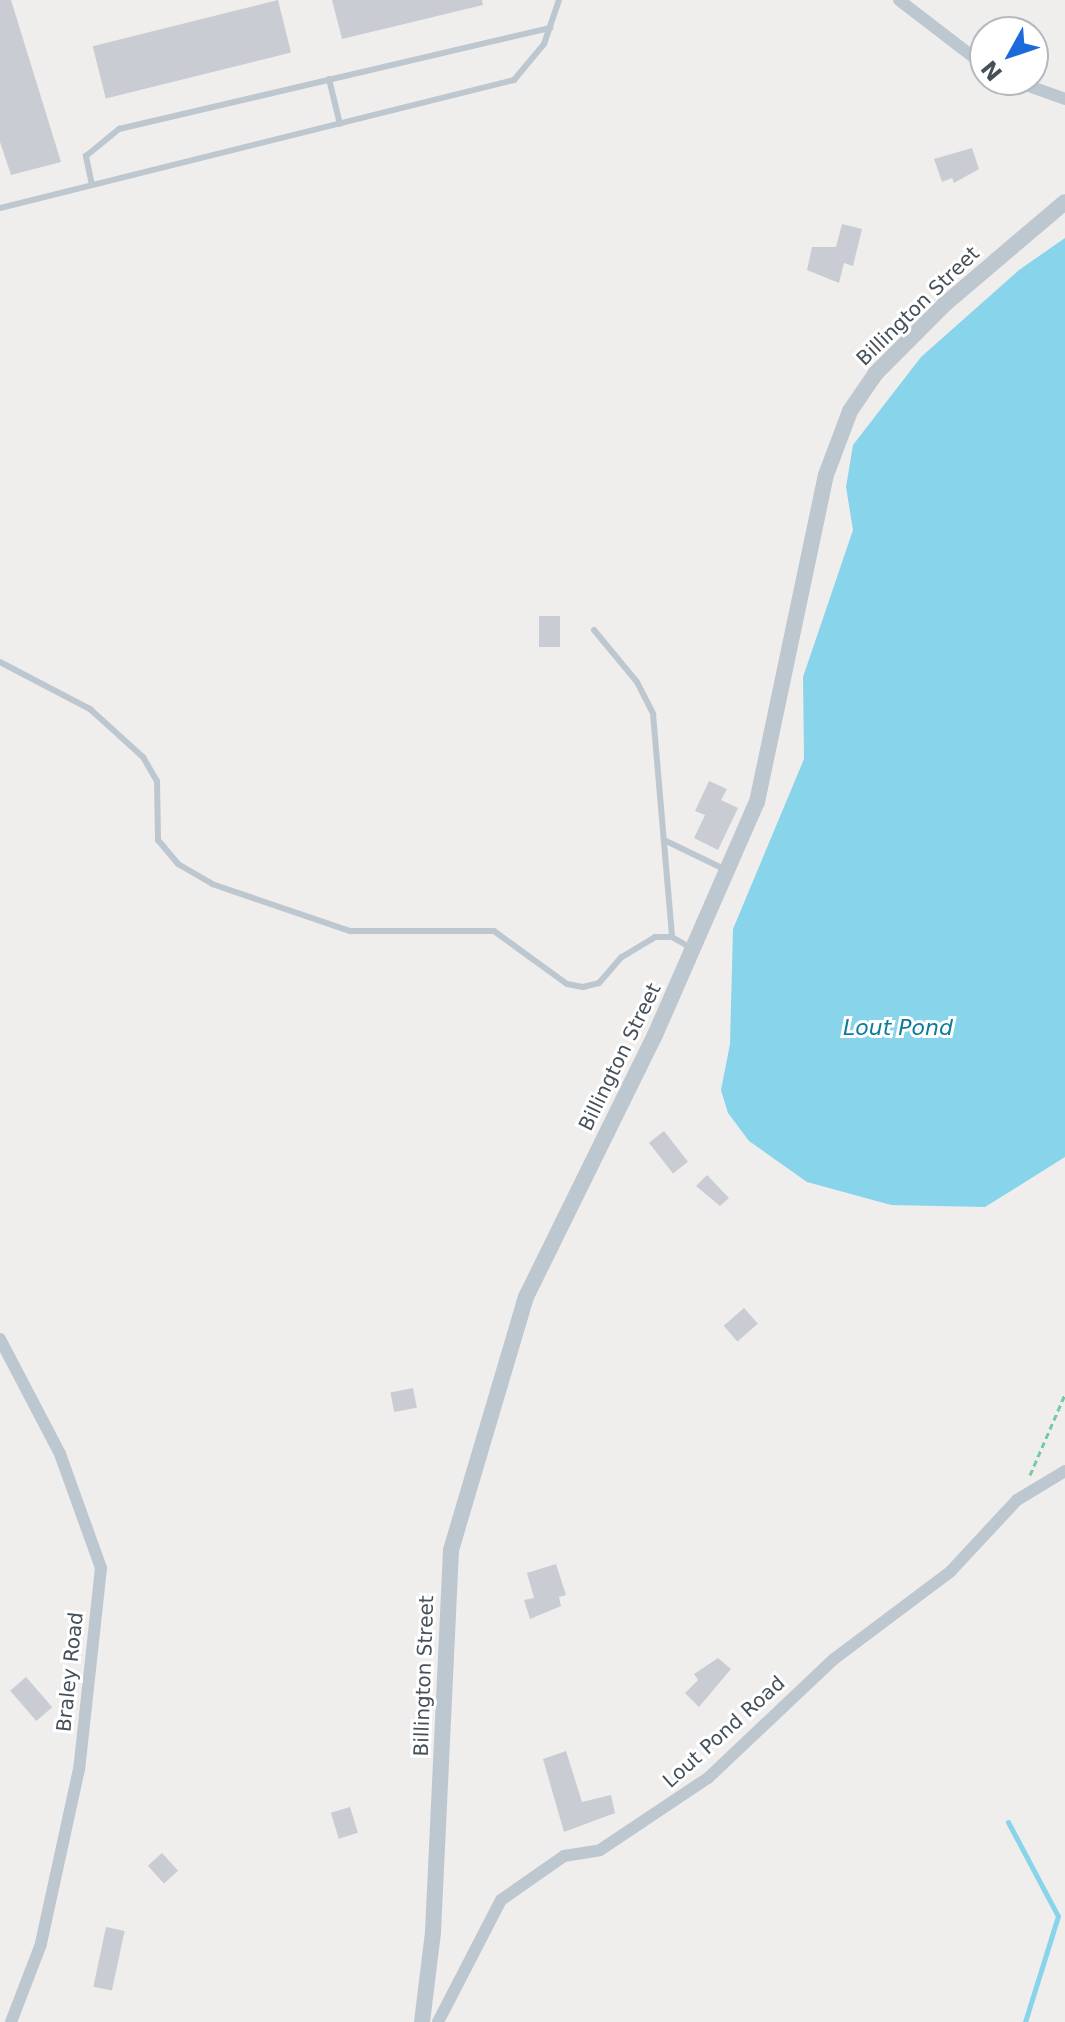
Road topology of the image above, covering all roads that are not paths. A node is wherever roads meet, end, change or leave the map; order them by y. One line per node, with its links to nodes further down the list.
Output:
1 (559, 0): 3 (lane)
2 (899, 0): 4 (street)
3 (550, 28): 5 (lane); 6 (lane)
4 (969, 54)
5 (329, 79): 6 (lane); 7 (lane)
6 (340, 124): 7 (lane)
7 (92, 185): 9 (lane)
8 (1065, 202): 13 (street, Billington Street)
9 (0, 208)
10 (594, 630): 12 (lane)
11 (0, 662): 14 (lane)
12 (664, 840): 13 (lane); 14 (lane)
13 (729, 871): 15 (street, Billington Street)
14 (672, 937): 15 (lane)
15 (694, 950): 19 (street, Billington Street)
16 (0, 1339): 18 (street, Braley Road)
17 (1065, 1471): 20 (street, Lout Pond Road)
18 (11, 2022)
19 (422, 2022)
20 (438, 2022)

